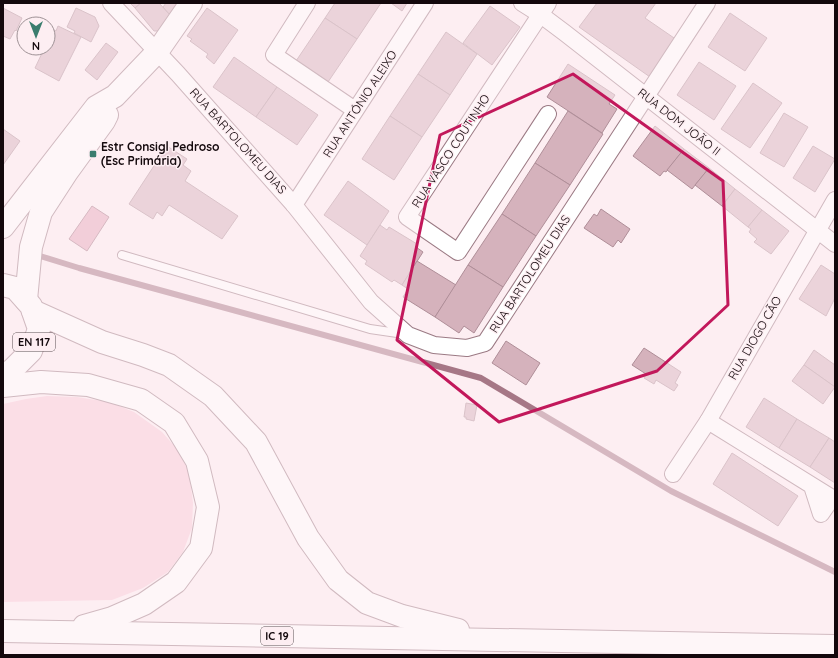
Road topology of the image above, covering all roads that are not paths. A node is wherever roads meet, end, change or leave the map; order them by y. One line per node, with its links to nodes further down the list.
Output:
1 (111, 3): 8 (street, RUA BARTOLOMEU DIAS)
2 (191, 3): 8 (main road)
3 (307, 3): 11 (street)
4 (425, 3): 11 (street, RUA ANTÓNIO ALEIXO)
5 (522, 3): 7 (street, RUA DOM JOÃO II)
6 (708, 3): 10 (street, RUA BARTOLOMEU DIAS)
7 (544, 9): 10 (street, RUA DOM JOÃO II); 12 (street, RUA VASCO COUTINHO)
8 (157, 52): 9 (main road); 14 (street, RUA BARTOLOMEU DIAS)
9 (115, 96): 15 (main road); 20 (main road)
10 (646, 96): 16 (street, RUA DOM JOÃO II); 21 (street, RUA BARTOLOMEU DIAS)
11 (355, 110): 14 (street, RUA ANTÓNIO ALEIXO)
12 (548, 114)
13 (835, 200): 16 (street, RUA DIOGO CÃO)
14 (294, 205): 21 (street, RUA BARTOLOMEU DIAS)
15 (3, 227)
16 (817, 230): 17 (street, RUA DOM JOÃO II); 24 (street, RUA DIOGO CÃO)
17 (835, 244)
18 (122, 255): 21 (lane)
19 (3, 285): 20 (main road)
20 (29, 305): 22 (main road, EN 117); 29 (main road)
21 (408, 335)
22 (3, 375)
23 (3, 386): 28 (main road)
24 (708, 421): 25 (street, RUA DIOGO CÃO); 26 (street)
25 (673, 474)
26 (812, 486)
27 (3, 631): 28 (main road, IC 19)
28 (60, 632): 29 (main road, IC 19)
29 (494, 639): 30 (main road, IC 19)
30 (835, 646)

